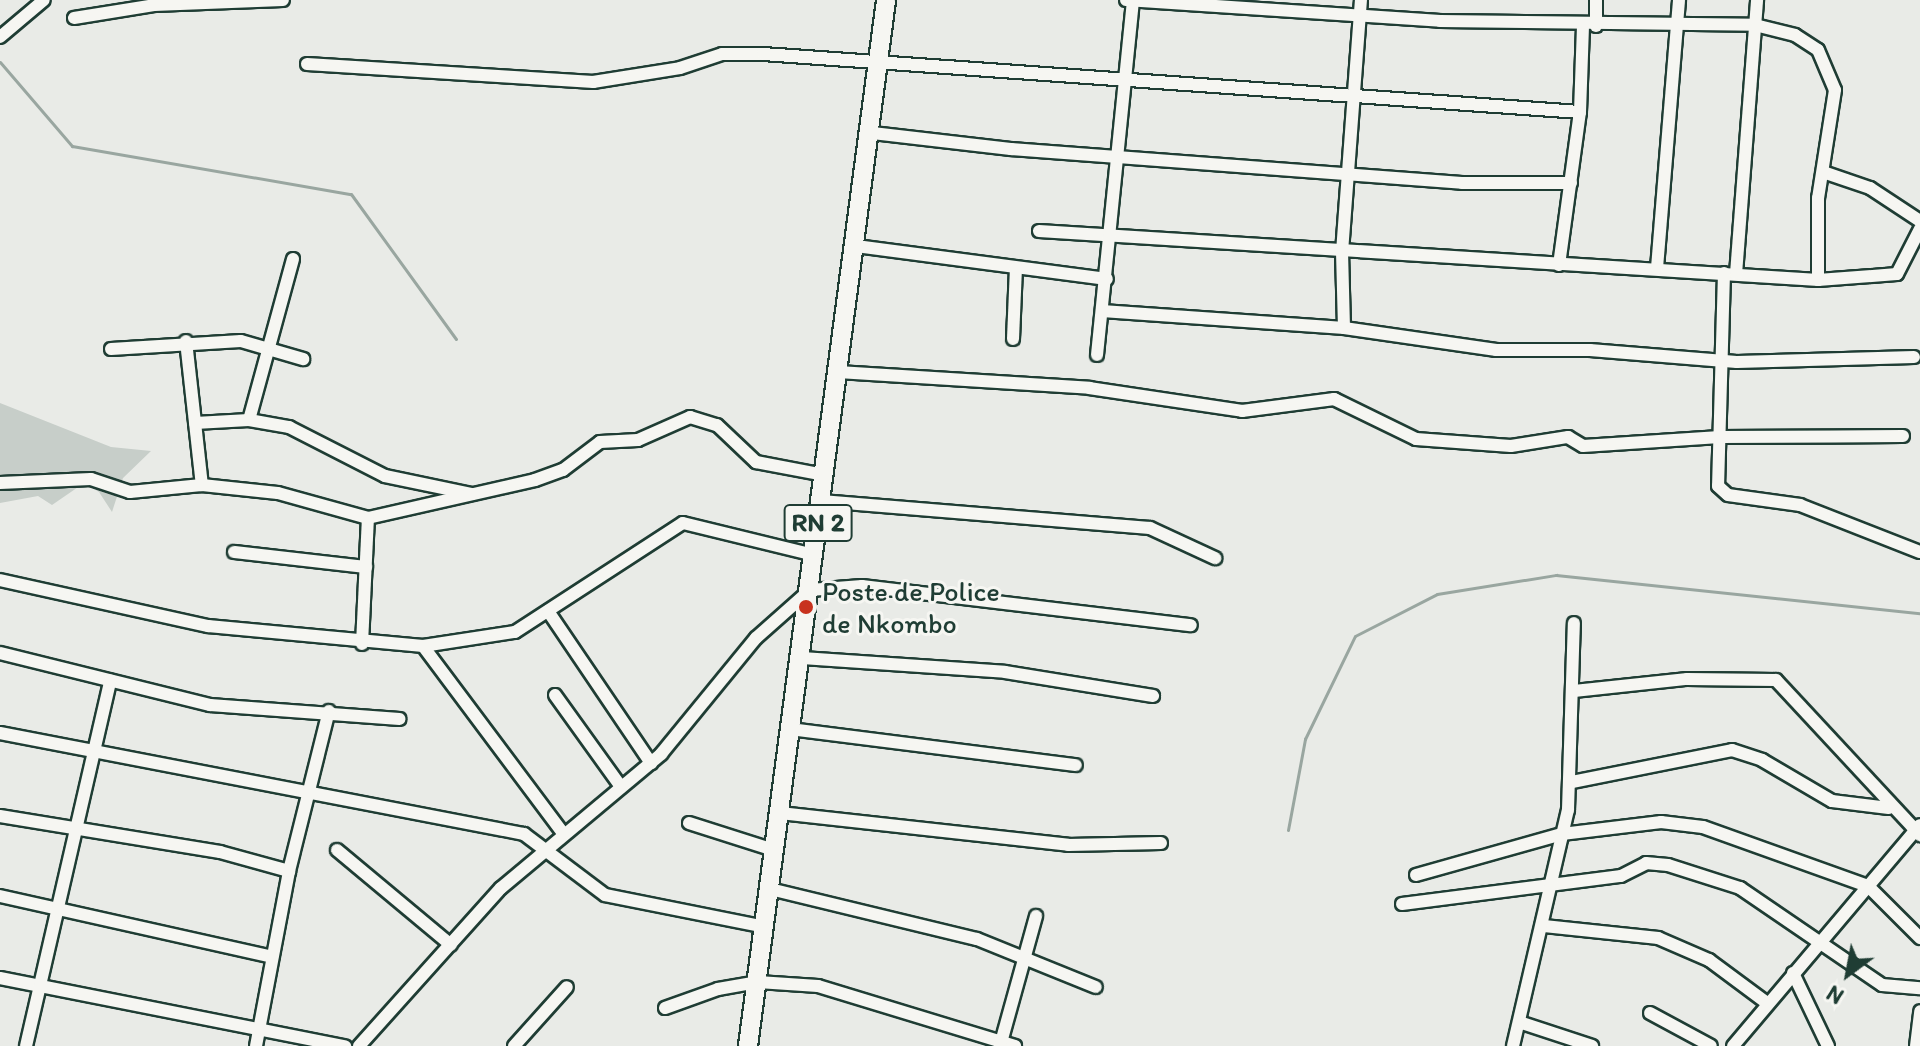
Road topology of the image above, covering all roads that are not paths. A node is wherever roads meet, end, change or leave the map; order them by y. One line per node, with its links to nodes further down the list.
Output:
1 (44, 0): 15 (street)
2 (283, 0): 11 (street)
3 (886, 0): 16 (highway, RN 2)
4 (1126, 0): 5 (street)
5 (1132, 0): 10 (street); 18 (street)
6 (1361, 0): 10 (street)
7 (1596, 0): 14 (street)
8 (1679, 0): 12 (street)
9 (1757, 0): 13 (street)
10 (1360, 15): 14 (street); 19 (street)
11 (74, 18)
12 (1677, 23): 13 (street); 14 (street); 35 (street)
13 (1755, 25): 23 (street); 36 (street)
14 (1590, 26): 20 (street)
15 (0, 37)
16 (881, 59): 17 (street); 18 (street); 21 (highway, RN 2)
17 (307, 64)
18 (1126, 78): 19 (street); 22 (street)
19 (1350, 96): 20 (street); 24 (street)
20 (1580, 112): 25 (street)
21 (872, 133): 22 (street); 30 (highway, RN 2)
22 (1120, 157): 24 (street); 29 (street)
23 (1823, 172): 26 (street); 38 (street)
24 (1347, 173): 25 (street); 31 (street)
25 (1571, 183): 33 (street)
26 (1920, 221)
27 (1920, 229): 38 (street)
28 (1039, 231): 29 (street)
29 (1112, 236): 31 (street); 37 (street)
30 (856, 246): 34 (street); 49 (highway, RN 2)
31 (1342, 252): 33 (street); 40 (street)
32 (293, 259): 43 (street)
33 (1559, 265): 35 (street)
34 (1016, 268): 37 (street); 41 (street)
35 (1657, 268): 36 (street)
36 (1730, 274): 38 (street); 48 (street)
37 (1107, 279): 39 (street)
38 (1818, 280)
39 (1102, 311): 40 (street); 45 (street)
40 (1344, 328): 48 (street)
41 (1013, 339)
42 (186, 341): 43 (street); 44 (street); 51 (street)
43 (266, 348): 47 (street); 50 (street)
44 (111, 349)
45 (1097, 355)
46 (1914, 357): 48 (street)
47 (303, 359)
48 (1723, 361): 53 (street)
49 (838, 372): 53 (street); 54 (highway, RN 2)
50 (249, 420): 51 (street); 57 (street)
51 (195, 423): 56 (street)
52 (1903, 436): 53 (street)
53 (1720, 437): 61 (street)
54 (824, 475): 57 (street); 58 (highway, RN 2)
55 (0, 483): 56 (street)
56 (202, 485): 59 (street)
57 (475, 494): 59 (street)
58 (821, 501): 62 (highway, RN 2); 63 (street)
59 (368, 518): 64 (street)
60 (234, 552): 64 (street)
61 (1920, 552)
62 (814, 555): 66 (highway, RN 2); 67 (street)
63 (1215, 558)
64 (366, 567): 70 (street)
65 (0, 580): 70 (street)
66 (810, 590): 69 (street); 73 (highway, RN 2); 83 (street)
67 (548, 611): 71 (street); 83 (street)
68 (1574, 623): 75 (street)
69 (1191, 625)
70 (362, 644): 71 (street)
71 (423, 646): 94 (street)
72 (0, 653): 74 (street)
73 (802, 658): 77 (street); 80 (highway, RN 2)
74 (110, 681): 78 (street); 82 (street)
75 (1574, 691): 85 (street); 88 (street)
76 (555, 695): 86 (street)
77 (1153, 696)
78 (329, 711): 79 (street); 87 (street)
79 (399, 719)
80 (790, 729): 84 (street); 89 (highway, RN 2)
81 (0, 733): 82 (street)
82 (90, 750): 87 (street); 93 (street)
83 (651, 763): 86 (street)
84 (1076, 765)
85 (1572, 782): 88 (street); 95 (street)
86 (621, 787): 94 (street)
87 (309, 793): 97 (street); 100 (street)
88 (1889, 808): 92 (street)
89 (780, 813): 96 (street); 99 (highway, RN 2)
90 (0, 816): 93 (street)
91 (689, 823): 99 (street)
92 (1918, 830): 103 (street)
93 (74, 831): 100 (street); 107 (street)
94 (563, 833): 97 (street)
95 (1562, 834): 101 (street); 102 (street); 103 (street)
96 (1161, 843)
97 (545, 848): 110 (street); 113 (street)
98 (337, 850): 113 (street)
99 (774, 850): 104 (highway, RN 2)
100 (289, 871): 114 (street)
101 (1416, 875)
102 (1551, 885): 106 (street); 109 (street); 112 (street)
103 (1868, 886): 111 (street); 112 (street)
104 (770, 889): 110 (highway, RN 2); 115 (street)
105 (0, 896): 107 (street)
106 (1402, 904)
107 (58, 909): 114 (street); 119 (street)
108 (1036, 916): 115 (street)
109 (1544, 926): 123 (street); 127 (street)
110 (765, 927): 118 (highway, RN 2)
111 (1920, 938)
112 (1820, 943): 116 (street); 122 (street)
113 (451, 945): 134 (street)
114 (272, 957): 128 (street)
115 (1029, 959): 121 (street); 129 (street)
116 (1793, 973): 123 (street); 141 (street)
117 (0, 978): 119 (street)
118 (758, 982): 124 (street); 129 (street); 136 (highway, RN 2)
119 (40, 986): 128 (street); 131 (street)
120 (567, 987): 135 (street)
121 (1096, 987)
122 (1920, 988)
123 (1767, 1003): 130 (street)
124 (665, 1008)
125 (1920, 1011): 142 (street)
126 (1650, 1013): 140 (street)
127 (1519, 1022): 138 (street); 139 (street)
128 (259, 1029): 132 (street); 133 (street)
129 (1001, 1044): 137 (street)
130 (1734, 1045)
131 (26, 1046)
132 (256, 1046)
133 (345, 1046)
134 (359, 1046)
135 (514, 1046)
136 (748, 1046)
137 (1015, 1046)
138 (1513, 1046)
139 (1592, 1046)
140 (1711, 1046)
141 (1828, 1046)
142 (1916, 1046)

